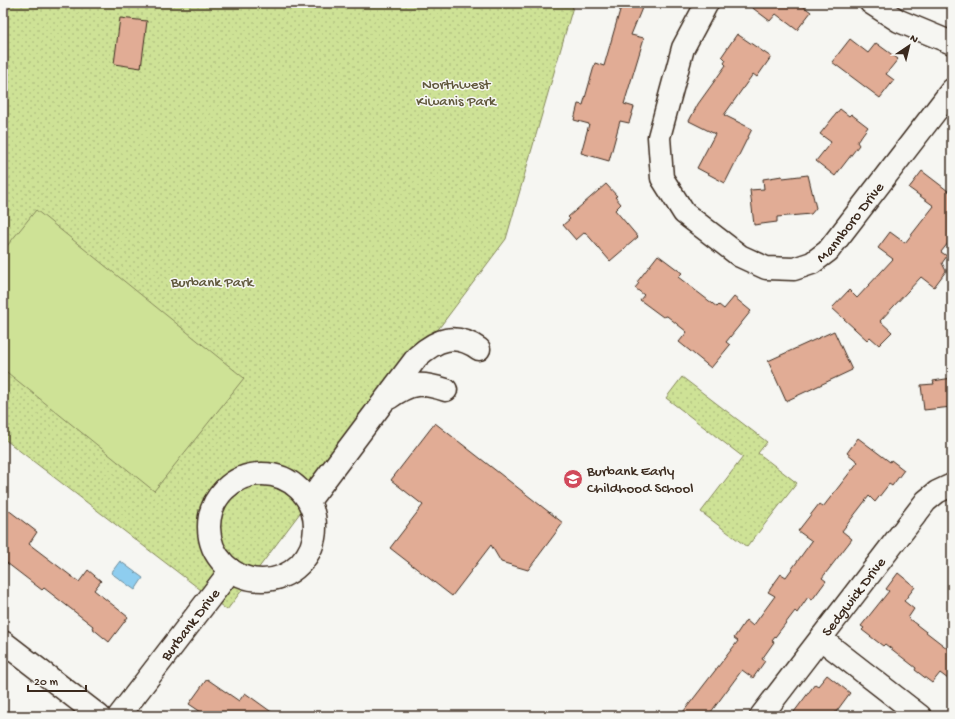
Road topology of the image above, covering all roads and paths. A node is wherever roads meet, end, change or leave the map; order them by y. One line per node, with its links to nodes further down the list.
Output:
1 (707, 3): 4 (street, Mannboro Drive)
2 (870, 3): 3 (street)
3 (952, 43)
4 (952, 90)
5 (479, 349): 7 (street)
6 (446, 390): 7 (street)
7 (379, 407): 9 (street)
8 (952, 485): 11 (street, Sedgwick Drive)
9 (309, 501): 10 (street); 10 (street)
10 (231, 570): 14 (street, Burbank Drive)
11 (821, 639): 15 (street, Sedgwick Drive); 16 (street)
12 (3, 642): 13 (street)
13 (99, 716)
14 (119, 716)
15 (761, 716)
16 (920, 716)

